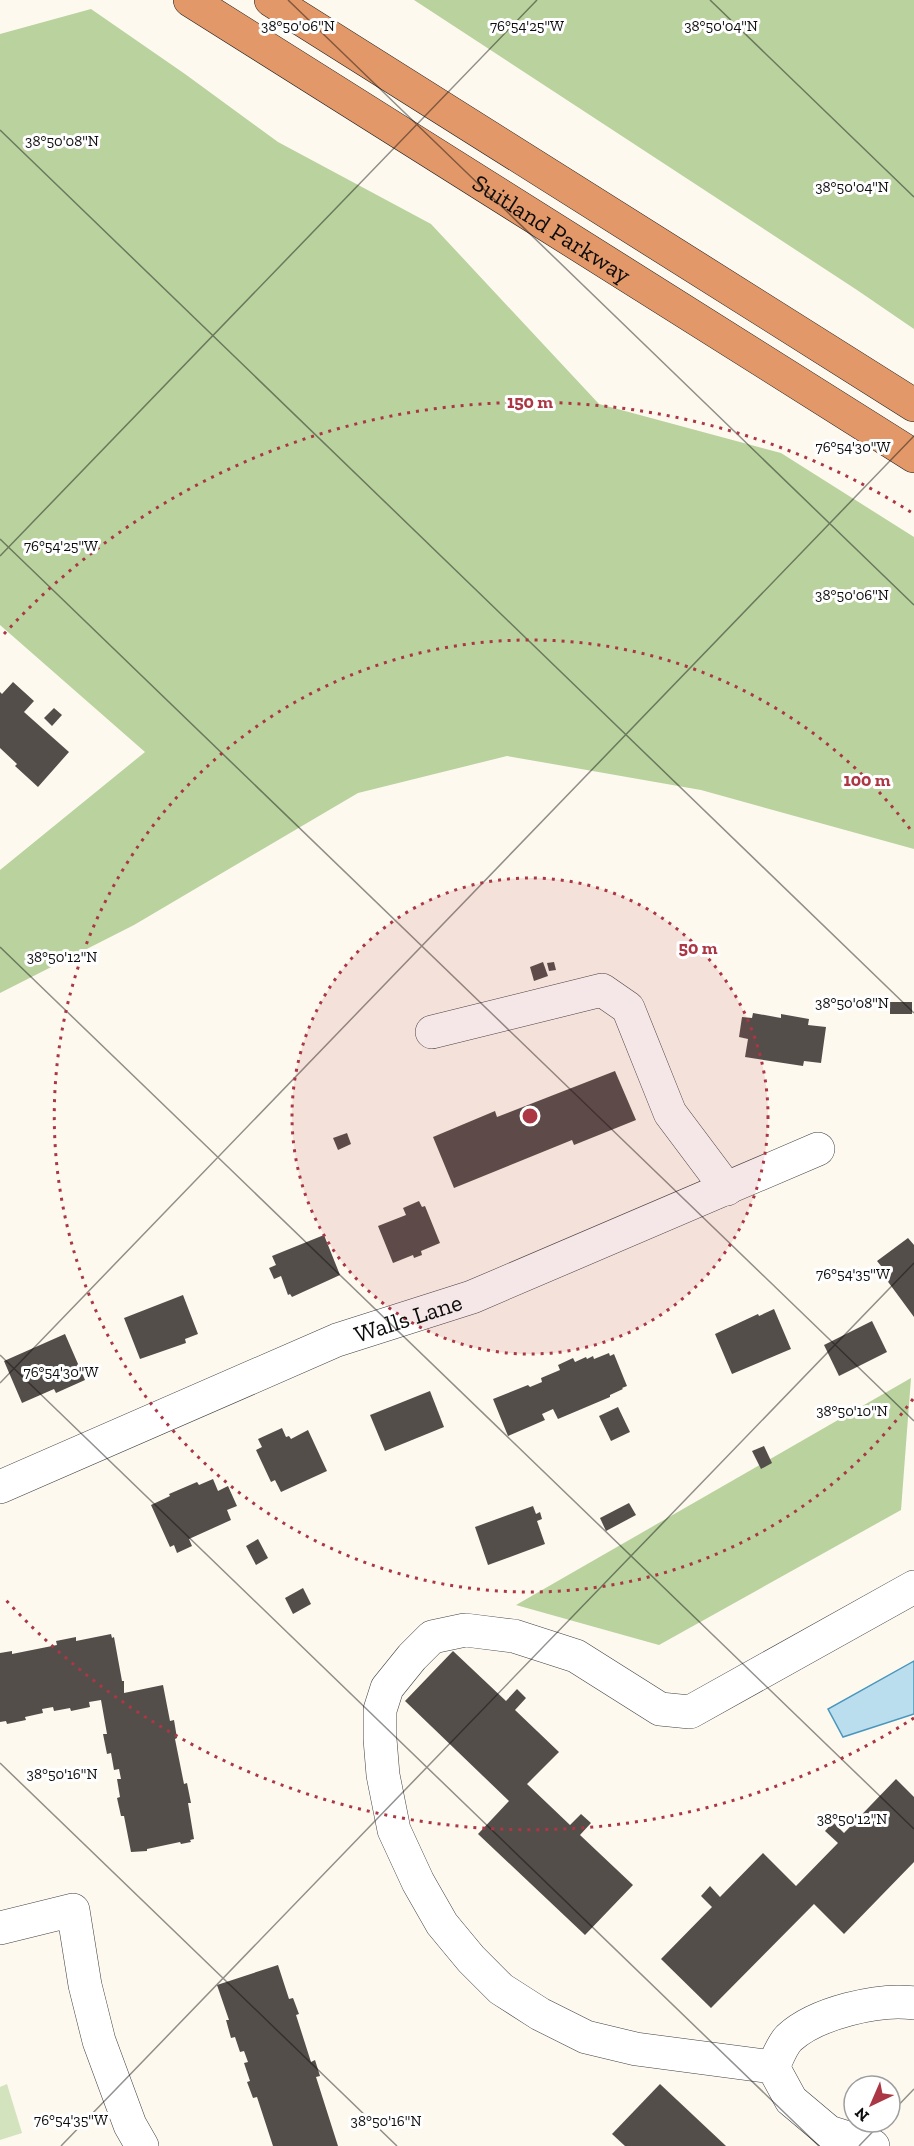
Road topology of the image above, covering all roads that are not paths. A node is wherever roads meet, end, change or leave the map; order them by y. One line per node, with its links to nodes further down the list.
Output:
1 (190, 0): 4 (highway, Suitland Parkway)
2 (271, 0): 3 (highway, Suitland Parkway)
3 (914, 405)
4 (914, 456)
5 (432, 1032): 7 (street)
6 (818, 1149): 7 (street, Walls Lane)
7 (727, 1189): 8 (street, Walls Lane)
8 (0, 1487)
9 (914, 1587): 12 (street)
10 (0, 1928): 13 (street)
11 (914, 2003): 12 (street)
12 (773, 2067): 14 (street)
13 (142, 2146)
14 (873, 2146)

